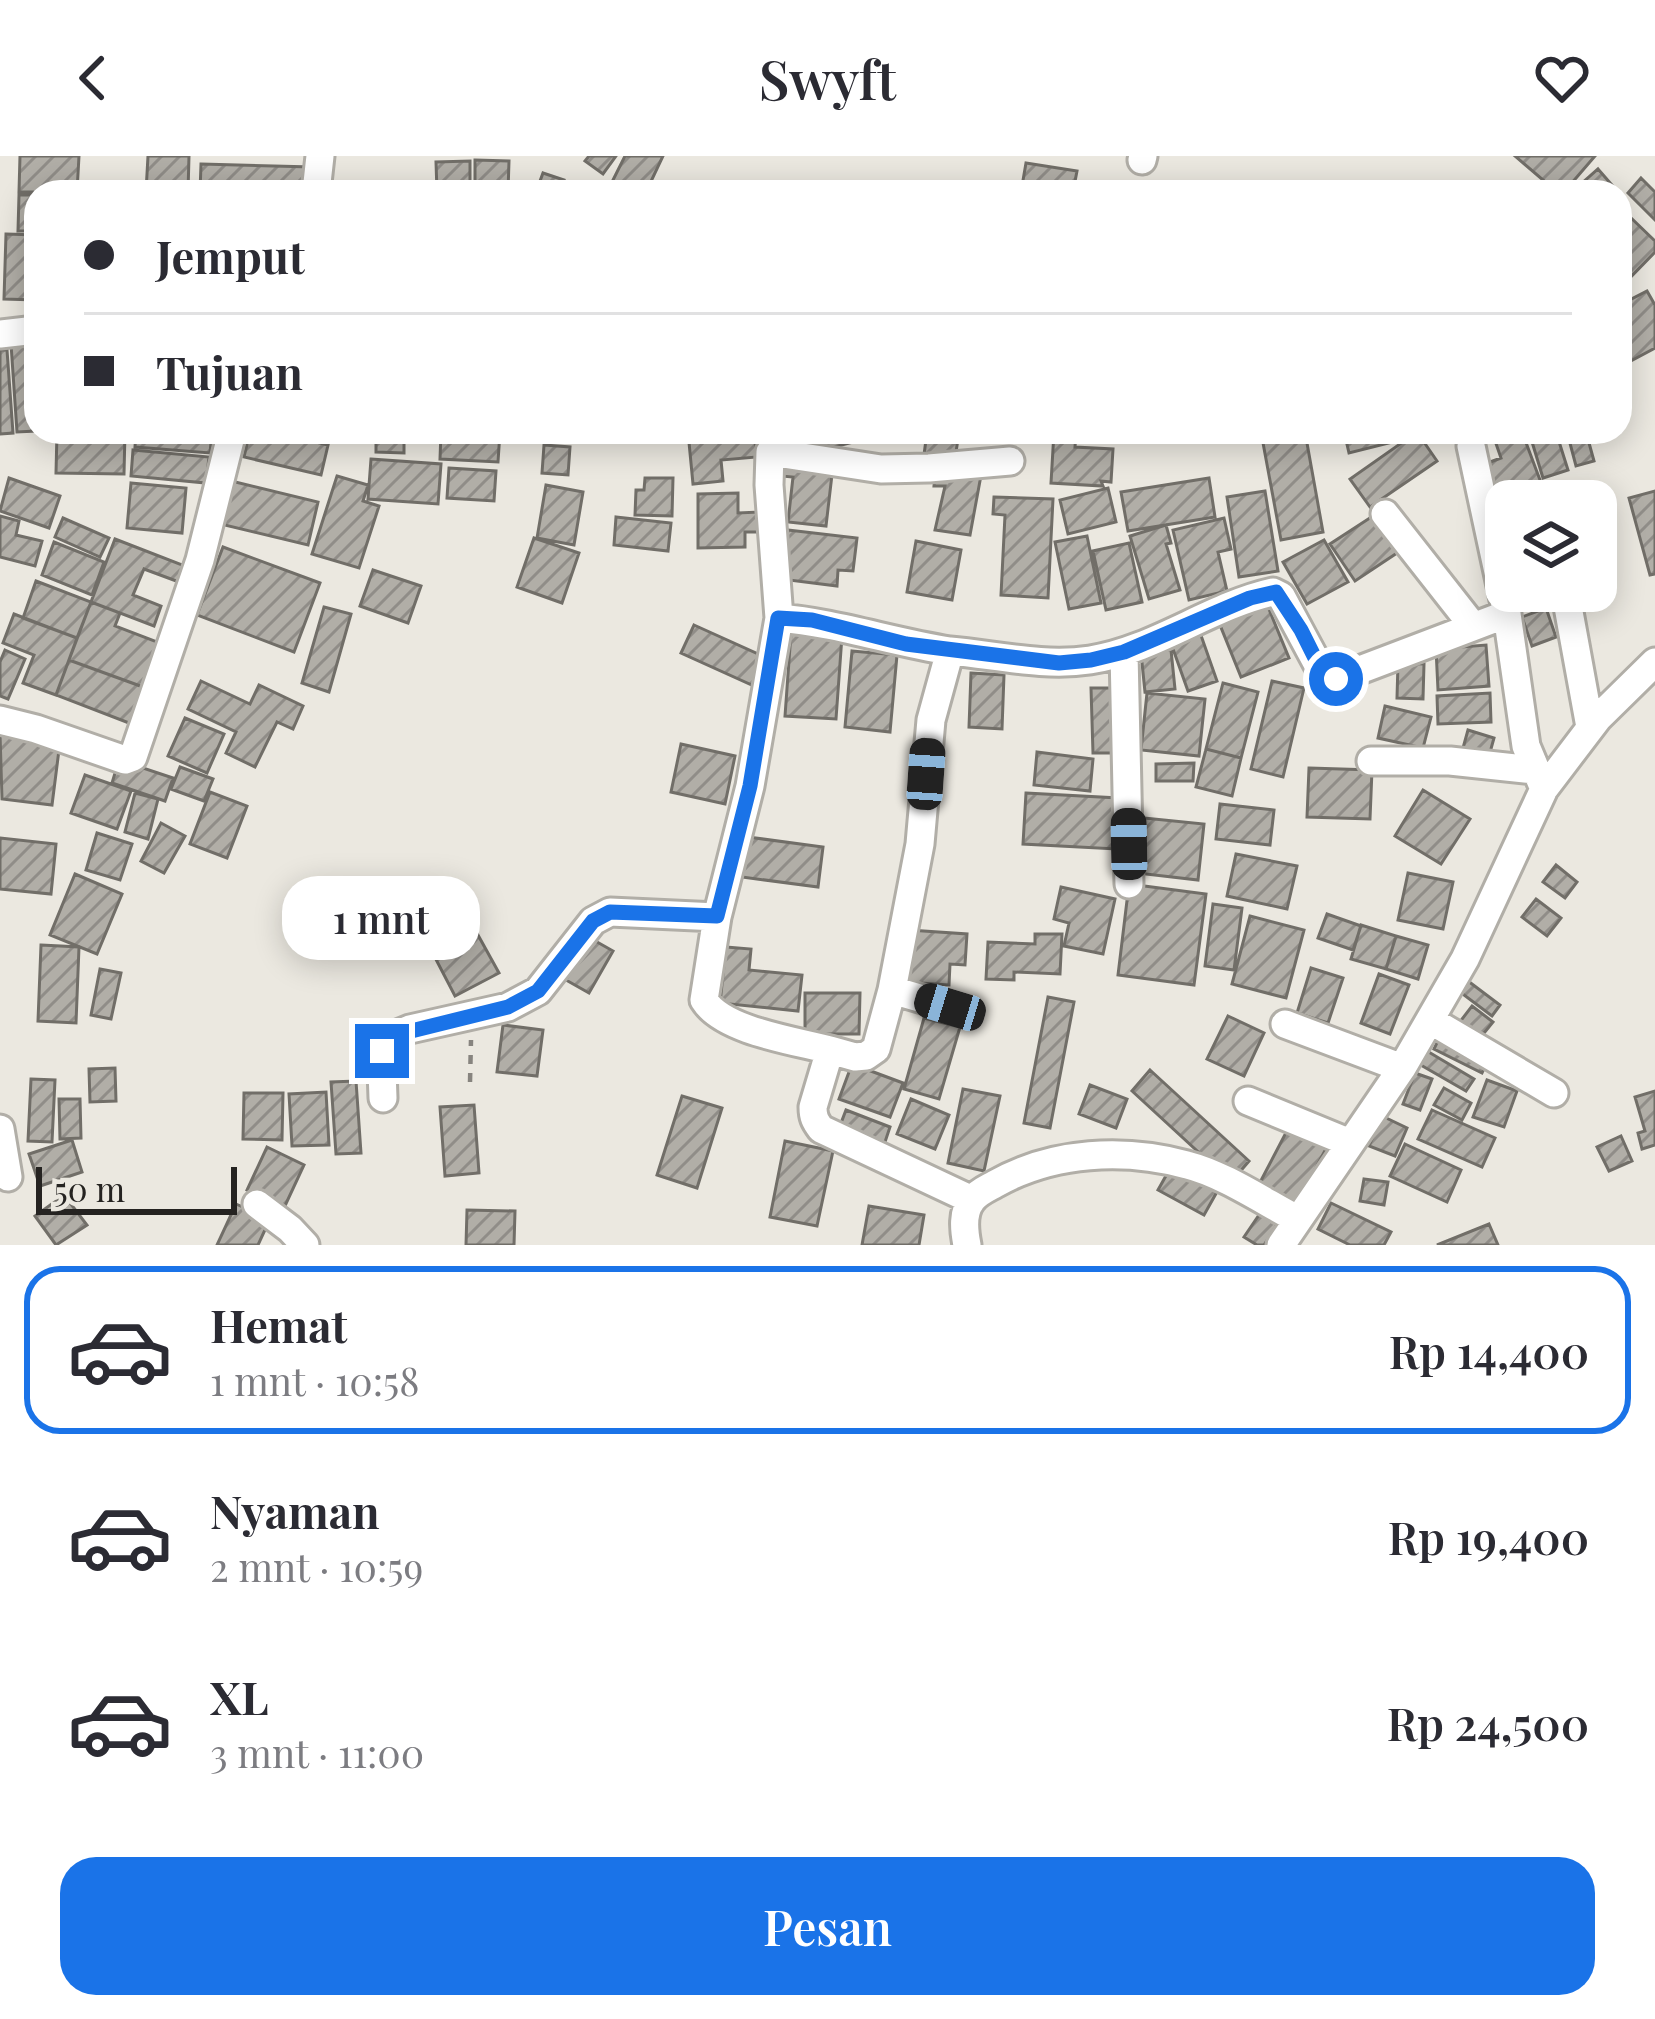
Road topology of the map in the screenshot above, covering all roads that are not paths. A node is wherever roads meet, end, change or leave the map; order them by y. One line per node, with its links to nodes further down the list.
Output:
1 (229, 444): 14 (street)
2 (771, 444): 9 (street)
3 (779, 444): 5 (street)
4 (1471, 446): 8 (street)
5 (1010, 461)
6 (1385, 514): 10 (street)
7 (1569, 612): 15 (street)
8 (1507, 614): 10 (street); 17 (street)
9 (778, 618): 11 (street); 19 (street)
10 (1473, 626): 12 (street)
11 (950, 651): 12 (street); 20 (street)
12 (1124, 652): 18 (street)
13 (1655, 662): 15 (street)
14 (0, 720)
15 (1590, 728): 17 (street)
16 (1371, 761): 17 (street)
17 (1539, 780): 22 (street)
18 (1130, 884)
19 (717, 916): 24 (street); 27 (street)
20 (892, 990): 21 (street); 24 (street)
21 (950, 1007)
22 (1430, 1020): 25 (street); 26 (street)
23 (1285, 1024): 25 (street)
24 (830, 1050): 32 (street)
25 (1402, 1068): 30 (street)
26 (1554, 1094)
27 (383, 1098)
28 (1248, 1101): 30 (street)
29 (0, 1129): 31 (street)
30 (1349, 1143): 34 (street)
31 (8, 1177)
32 (972, 1200): 34 (street); 36 (street)
33 (256, 1204): 35 (street)
34 (1297, 1219): 37 (street)
35 (305, 1245)
36 (967, 1245)
37 (1281, 1245)

